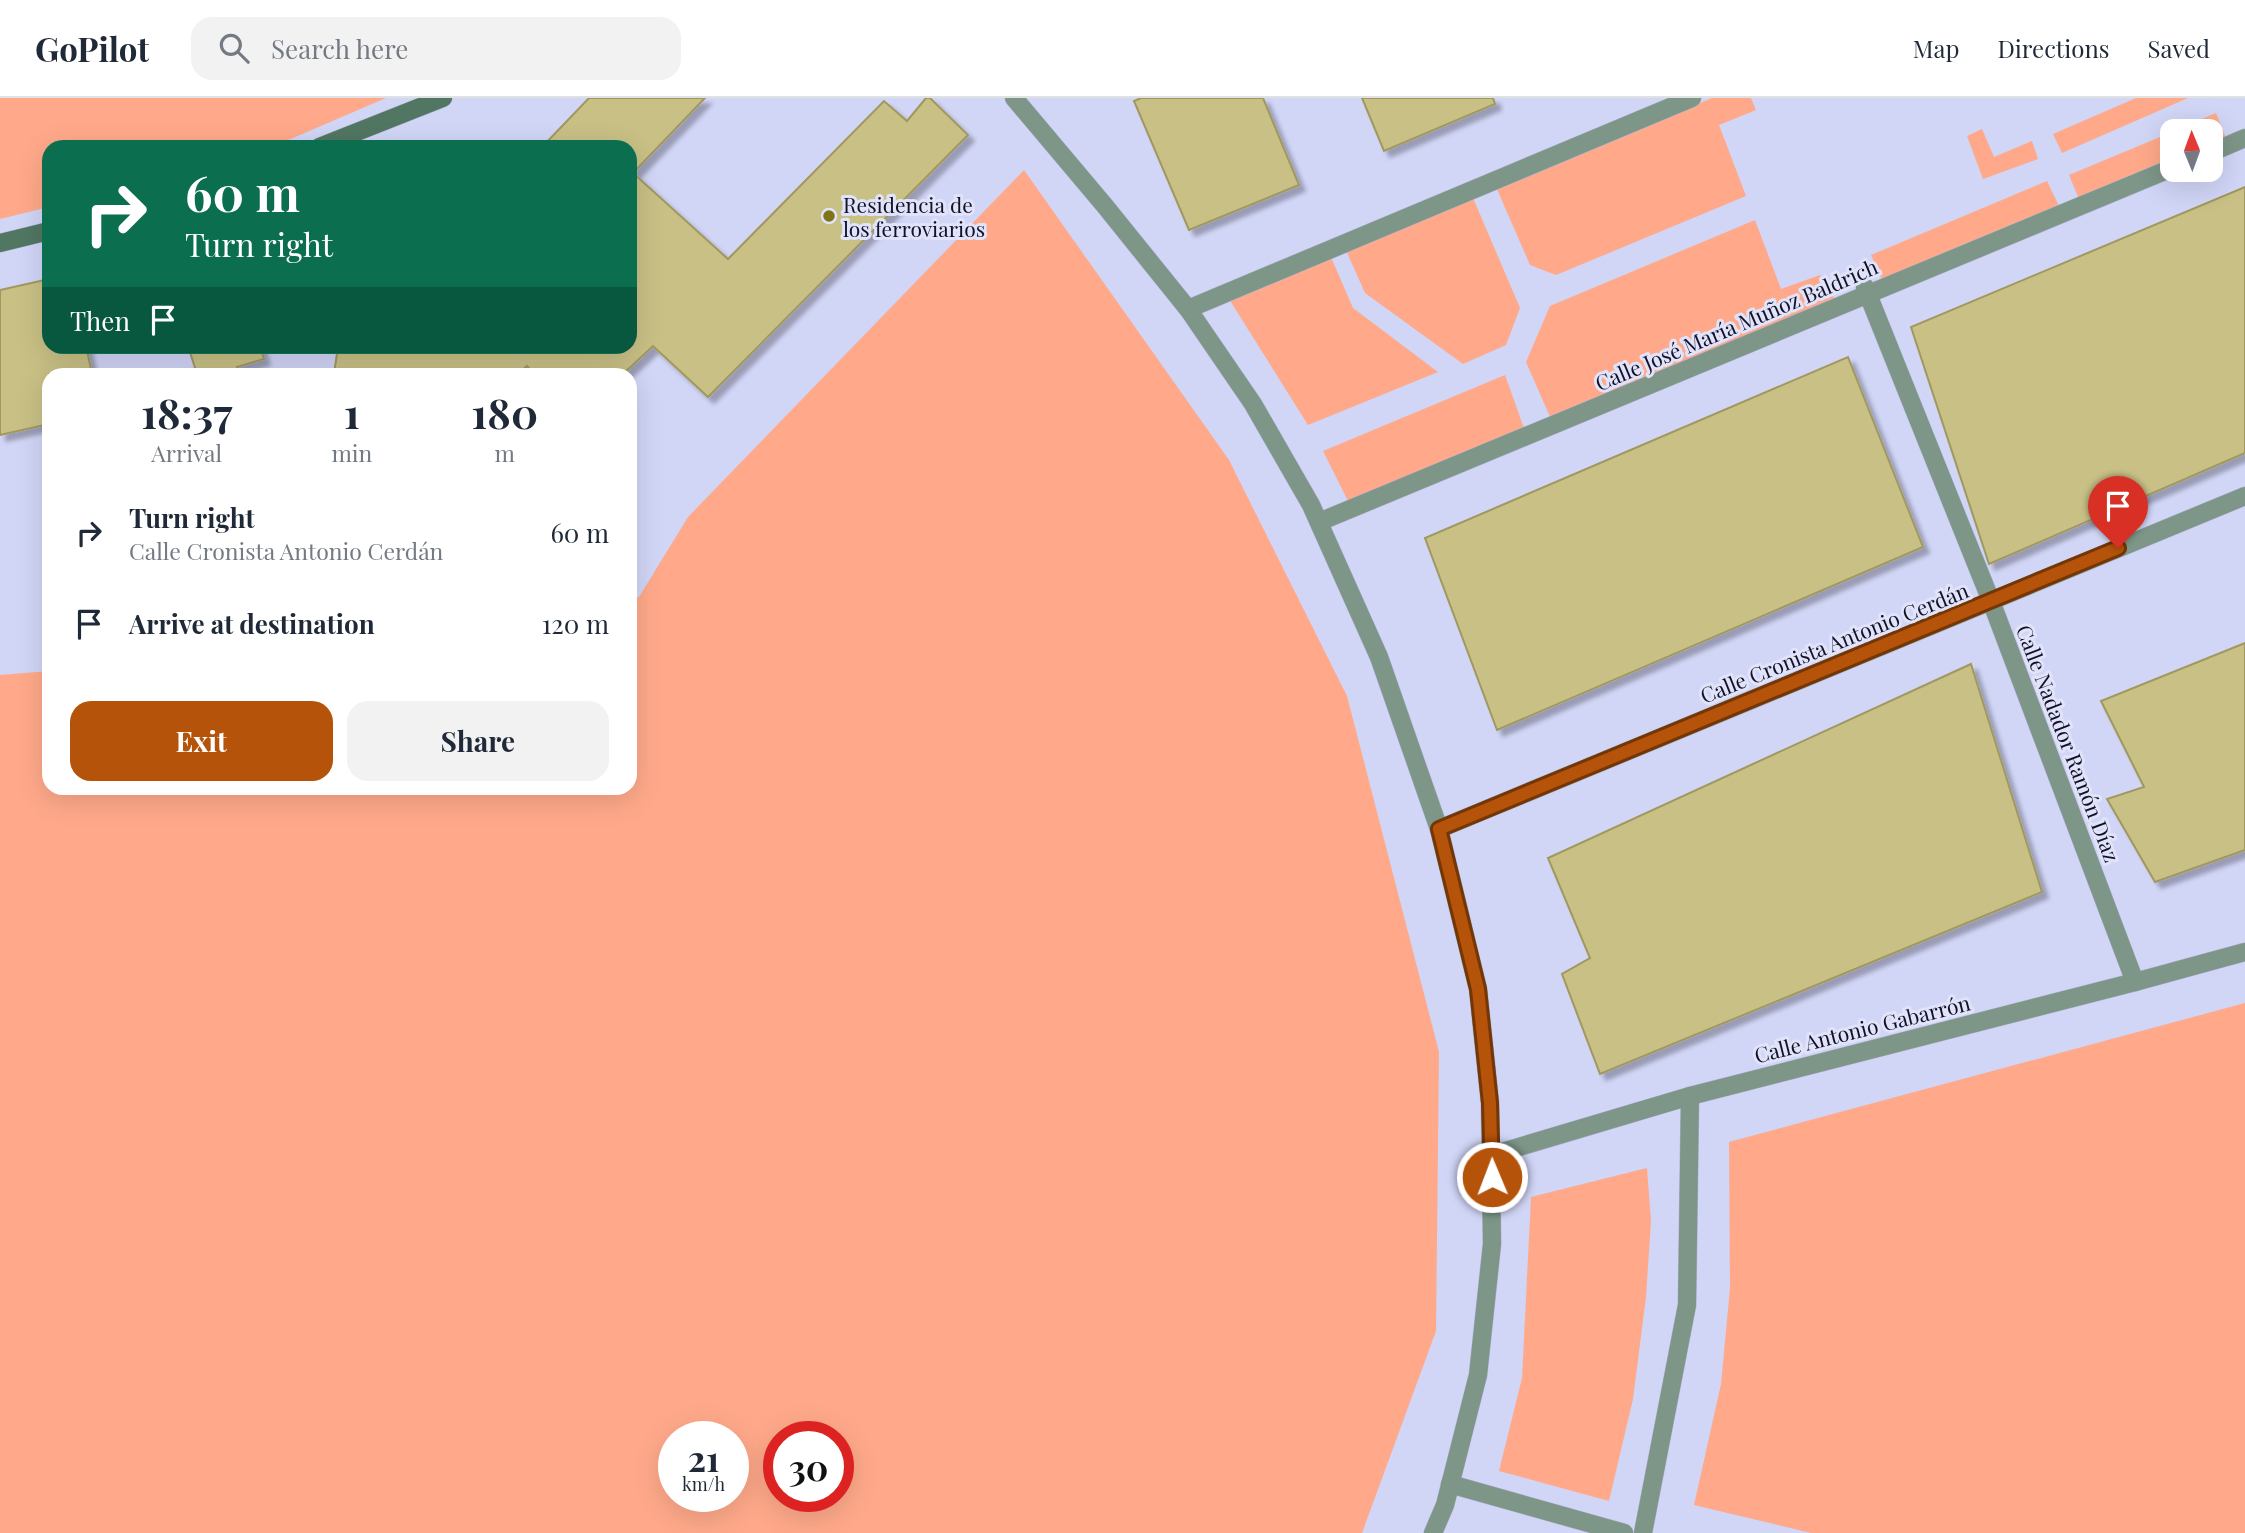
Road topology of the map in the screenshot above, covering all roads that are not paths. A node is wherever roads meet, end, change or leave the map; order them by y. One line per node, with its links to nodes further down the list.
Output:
1 (443, 98): 5 (main road)
2 (1014, 98): 11 (street)
3 (1692, 98): 11 (street)
4 (2240, 138): 6 (street)
5 (337, 140)
6 (2223, 146)
7 (2160, 172): 10 (street, Calle José María Muñoz Baldrich)
8 (42, 233): 9 (main road)
9 (0, 243)
10 (1867, 290): 13 (street, Calle José María Muñoz Baldrich); 14 (street, Calle Nadador Ramón Díaz)
11 (1188, 309): 13 (street)
12 (2245, 496): 14 (street, Calle Cronista Antonio Cerdán)
13 (1319, 522): 15 (street)
14 (1991, 601): 15 (street, Calle Cronista Antonio Cerdán); 17 (street, Calle Nadador Ramón Díaz)
15 (1439, 829): 19 (street)
16 (2245, 952): 17 (street, Calle Antonio Gabarrón)
17 (2135, 982): 18 (street, Calle Antonio Gabarrón)
18 (1690, 1096): 19 (street, Calle Antonio Gabarrón); 23 (street)
19 (1492, 1154): 20 (street)
20 (1450, 1484): 21 (street); 22 (street)
21 (1433, 1533)
22 (1624, 1533)
23 (1643, 1533)

